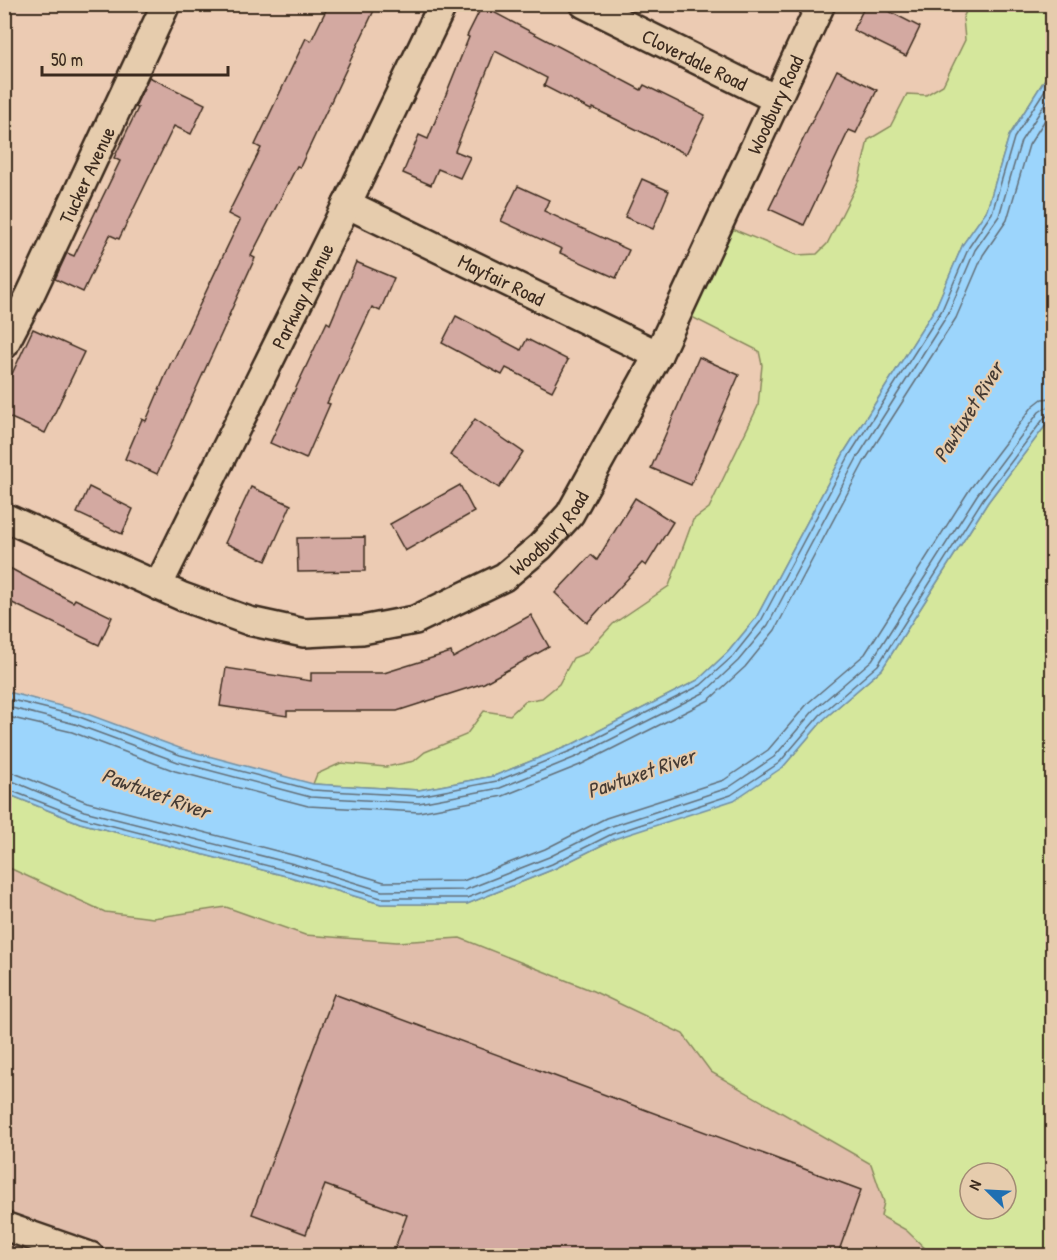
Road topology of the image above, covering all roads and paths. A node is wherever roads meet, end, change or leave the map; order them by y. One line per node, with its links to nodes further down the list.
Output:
1 (166, 4): 7 (street, Tucker Avenue)
2 (443, 4): 6 (street, Parkway Avenue)
3 (584, 4): 5 (street, Cloverdale Road)
4 (821, 4): 5 (street, Woodbury Road)
5 (776, 99): 8 (street, Woodbury Road)
6 (347, 204): 8 (street, Mayfair Road); 10 (street, Parkway Avenue)
7 (4, 345)
8 (658, 355): 10 (street, Woodbury Road)
9 (4, 517): 10 (street, Woodbury Road)
10 (158, 586)
11 (4, 1226): 12 (street)
12 (90, 1256)

